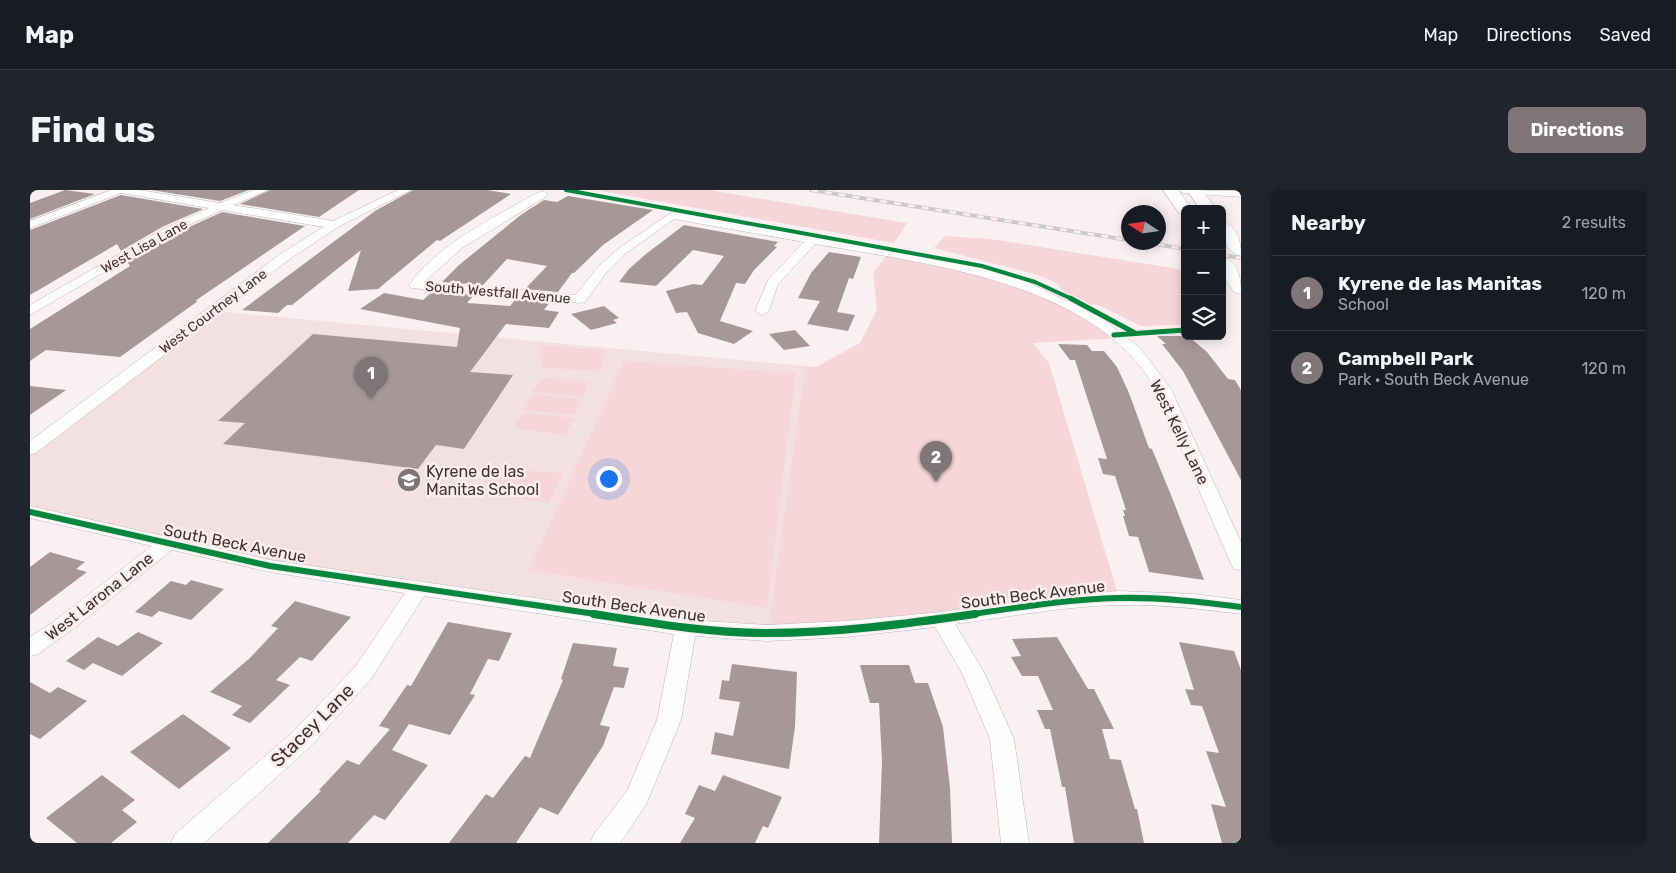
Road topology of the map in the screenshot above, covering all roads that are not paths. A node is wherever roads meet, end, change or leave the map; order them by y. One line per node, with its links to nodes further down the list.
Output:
1 (120, 190): 10 (street); 12 (street)
2 (263, 190): 10 (street, West Lisa Lane)
3 (406, 190): 13 (street, West Courtney Lane)
4 (1170, 190): 8 (main road)
5 (1190, 190): 7 (street); 9 (main road)
6 (530, 191): 11 (street, South Westfall Avenue)
7 (1241, 194)
8 (1181, 205)
9 (1204, 205)
10 (219, 207): 13 (street); 19 (street, West Lisa Lane)
11 (672, 215): 15 (street)
12 (30, 224)
13 (334, 225): 23 (street, West Courtney Lane)
14 (1226, 231): 16 (main road)
15 (812, 240): 20 (street); 21 (street)
16 (1241, 251)
17 (1226, 267): 18 (main road)
18 (1241, 288)
19 (30, 311)
20 (762, 311)
21 (1094, 319): 27 (street, West Kelly Lane)
22 (30, 430): 23 (street)
23 (50, 434): 24 (street, West Courtney Lane)
24 (30, 449)
25 (30, 512): 26 (street, South Beck Avenue)
26 (167, 544): 28 (street, South Beck Avenue); 32 (street, West Larona Lane)
27 (1241, 564)
28 (418, 589): 31 (street, South Beck Avenue); 33 (street, Stacey Lane)
29 (1241, 607): 30 (street, South Beck Avenue)
30 (941, 619): 31 (street, South Beck Avenue); 35 (street)
31 (686, 628): 34 (street)
32 (30, 648)
33 (185, 843)
34 (604, 843)
35 (1015, 843)

